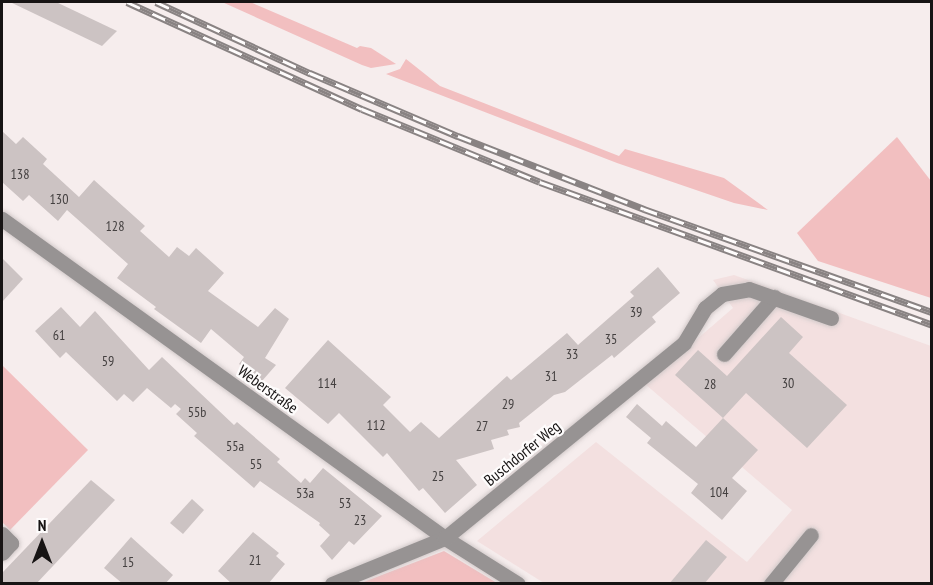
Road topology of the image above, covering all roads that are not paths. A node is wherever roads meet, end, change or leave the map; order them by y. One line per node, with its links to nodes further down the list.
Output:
1 (3, 222): 7 (street, Weberstraße)
2 (774, 297): 3 (street); 4 (street); 7 (street, Buschdorfer Weg)
3 (831, 318)
4 (724, 354)
5 (2, 534): 8 (street)
6 (811, 535): 11 (street)
7 (445, 538): 9 (street, Buschdorfer Weg); 10 (street, Weberstraße)
8 (2, 553)
9 (332, 584)
10 (518, 584)
11 (771, 584)

